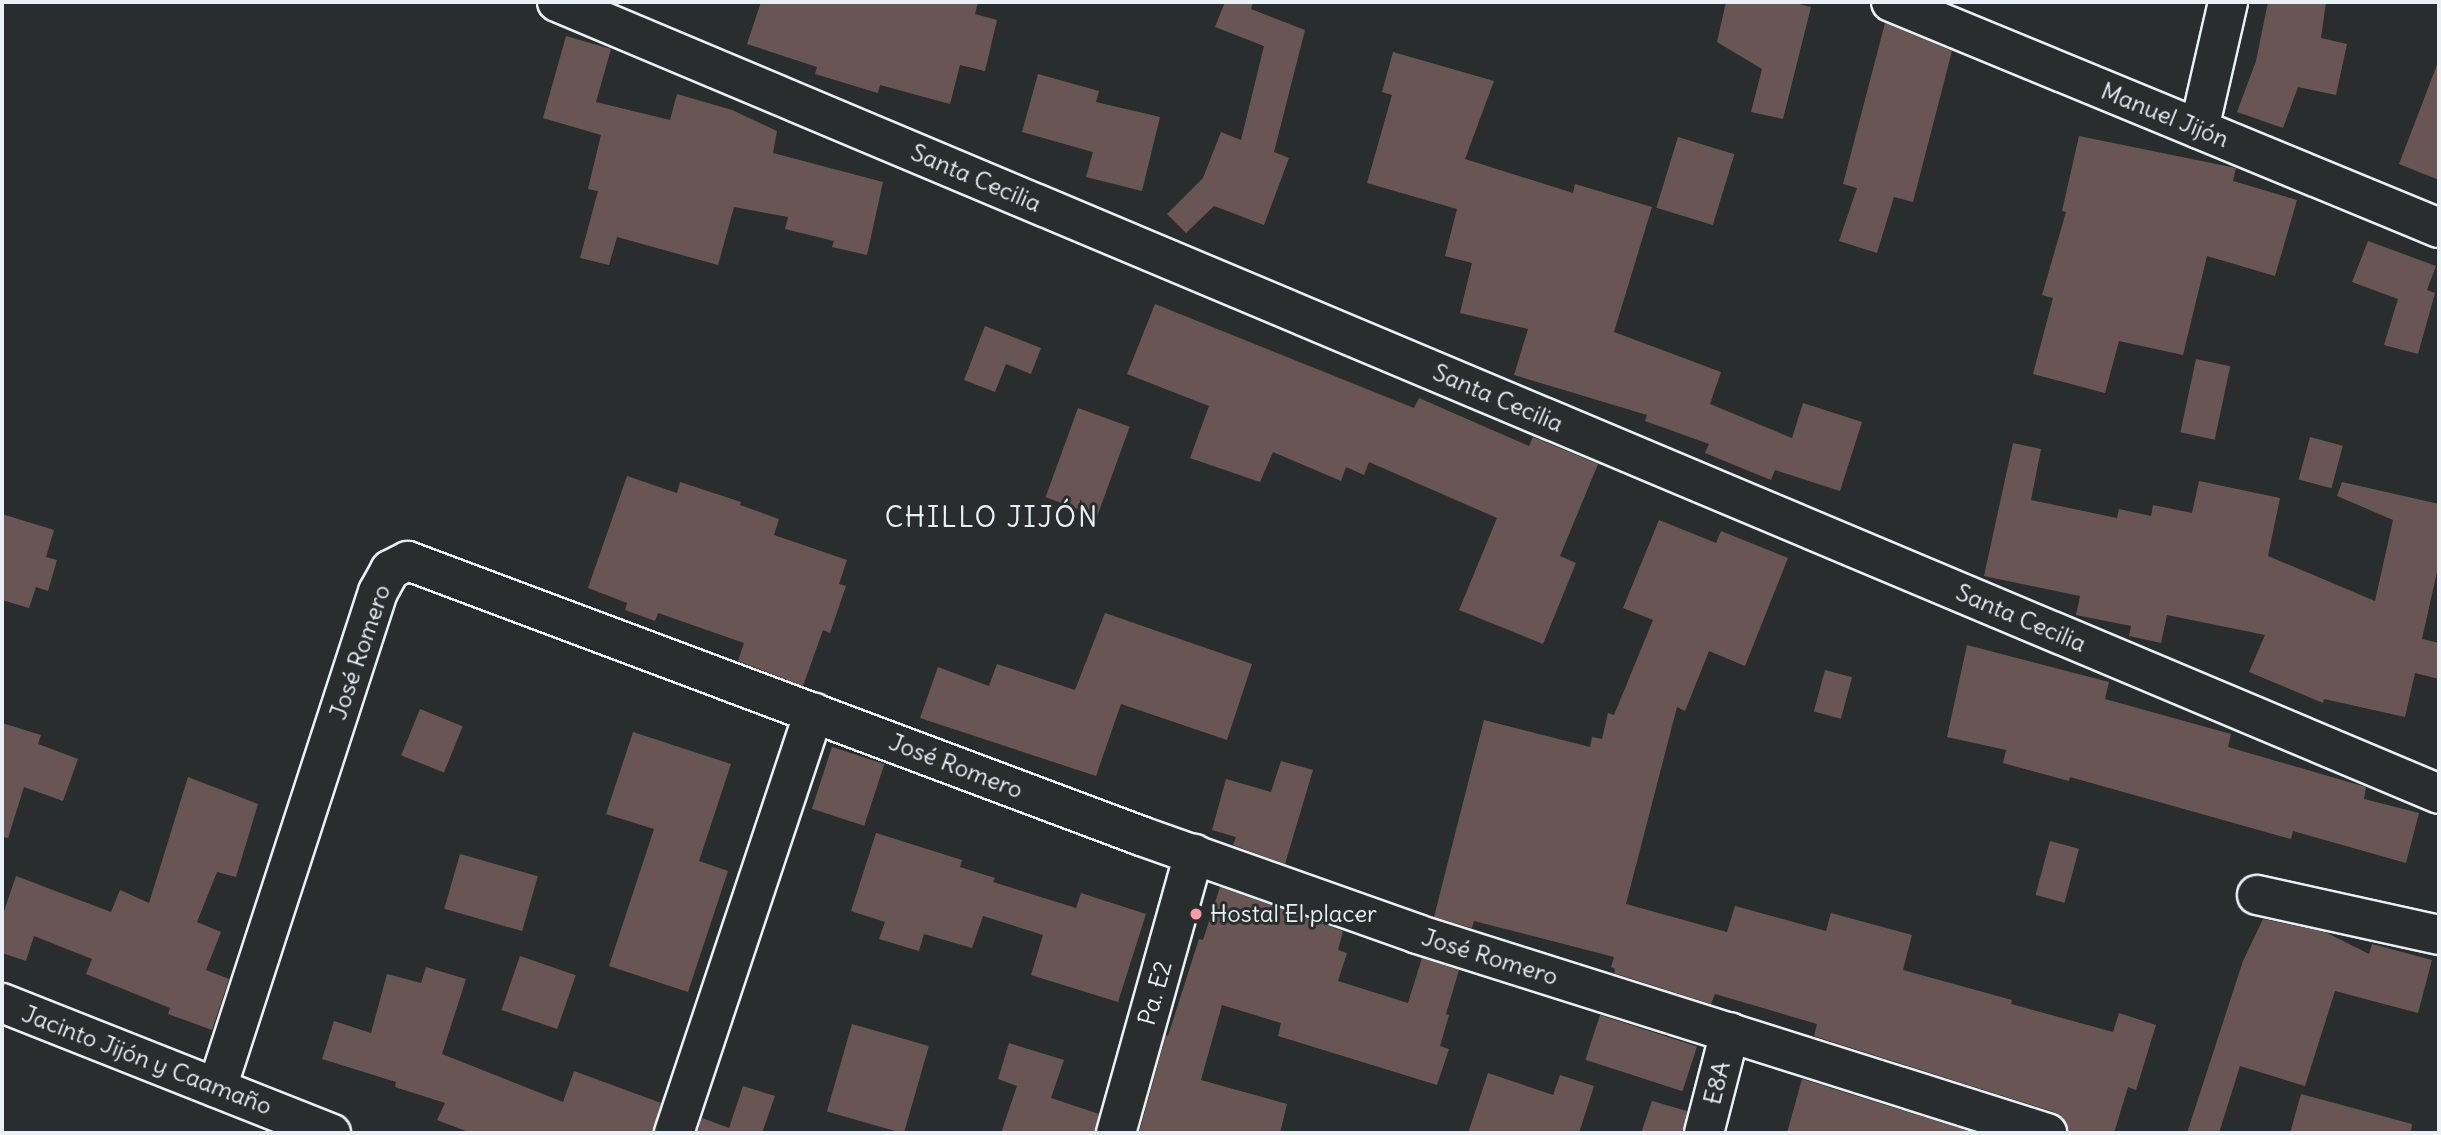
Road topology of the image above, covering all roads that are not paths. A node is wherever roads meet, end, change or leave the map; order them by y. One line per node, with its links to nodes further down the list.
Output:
1 (557, 2): 7 (street, Santa Cecilia)
2 (1891, 2): 4 (street, Manuel Jijón)
3 (2228, 2): 4 (street)
4 (2199, 129): 5 (street, Manuel Jijón)
5 (2439, 228)
6 (814, 713): 8 (street, José Romero); 13 (street, José Romero); 16 (street)
7 (2439, 794)
8 (1194, 853): 12 (street, José Romero); 17 (street, Pa. E2)
9 (2257, 895): 10 (street)
10 (2439, 935)
11 (2, 1003): 13 (street, Jacinto Jijón y Caamaño)
12 (1730, 1032): 18 (street, E8A); 19 (street, José Romero)
13 (217, 1088): 14 (street, Jacinto Jijón y Caamaño)
14 (292, 1125): 15 (street, Jacinto Jijón y Caamaño)
15 (331, 1133)
16 (674, 1133)
17 (1116, 1133)
18 (1704, 1133)
19 (2047, 1133)

